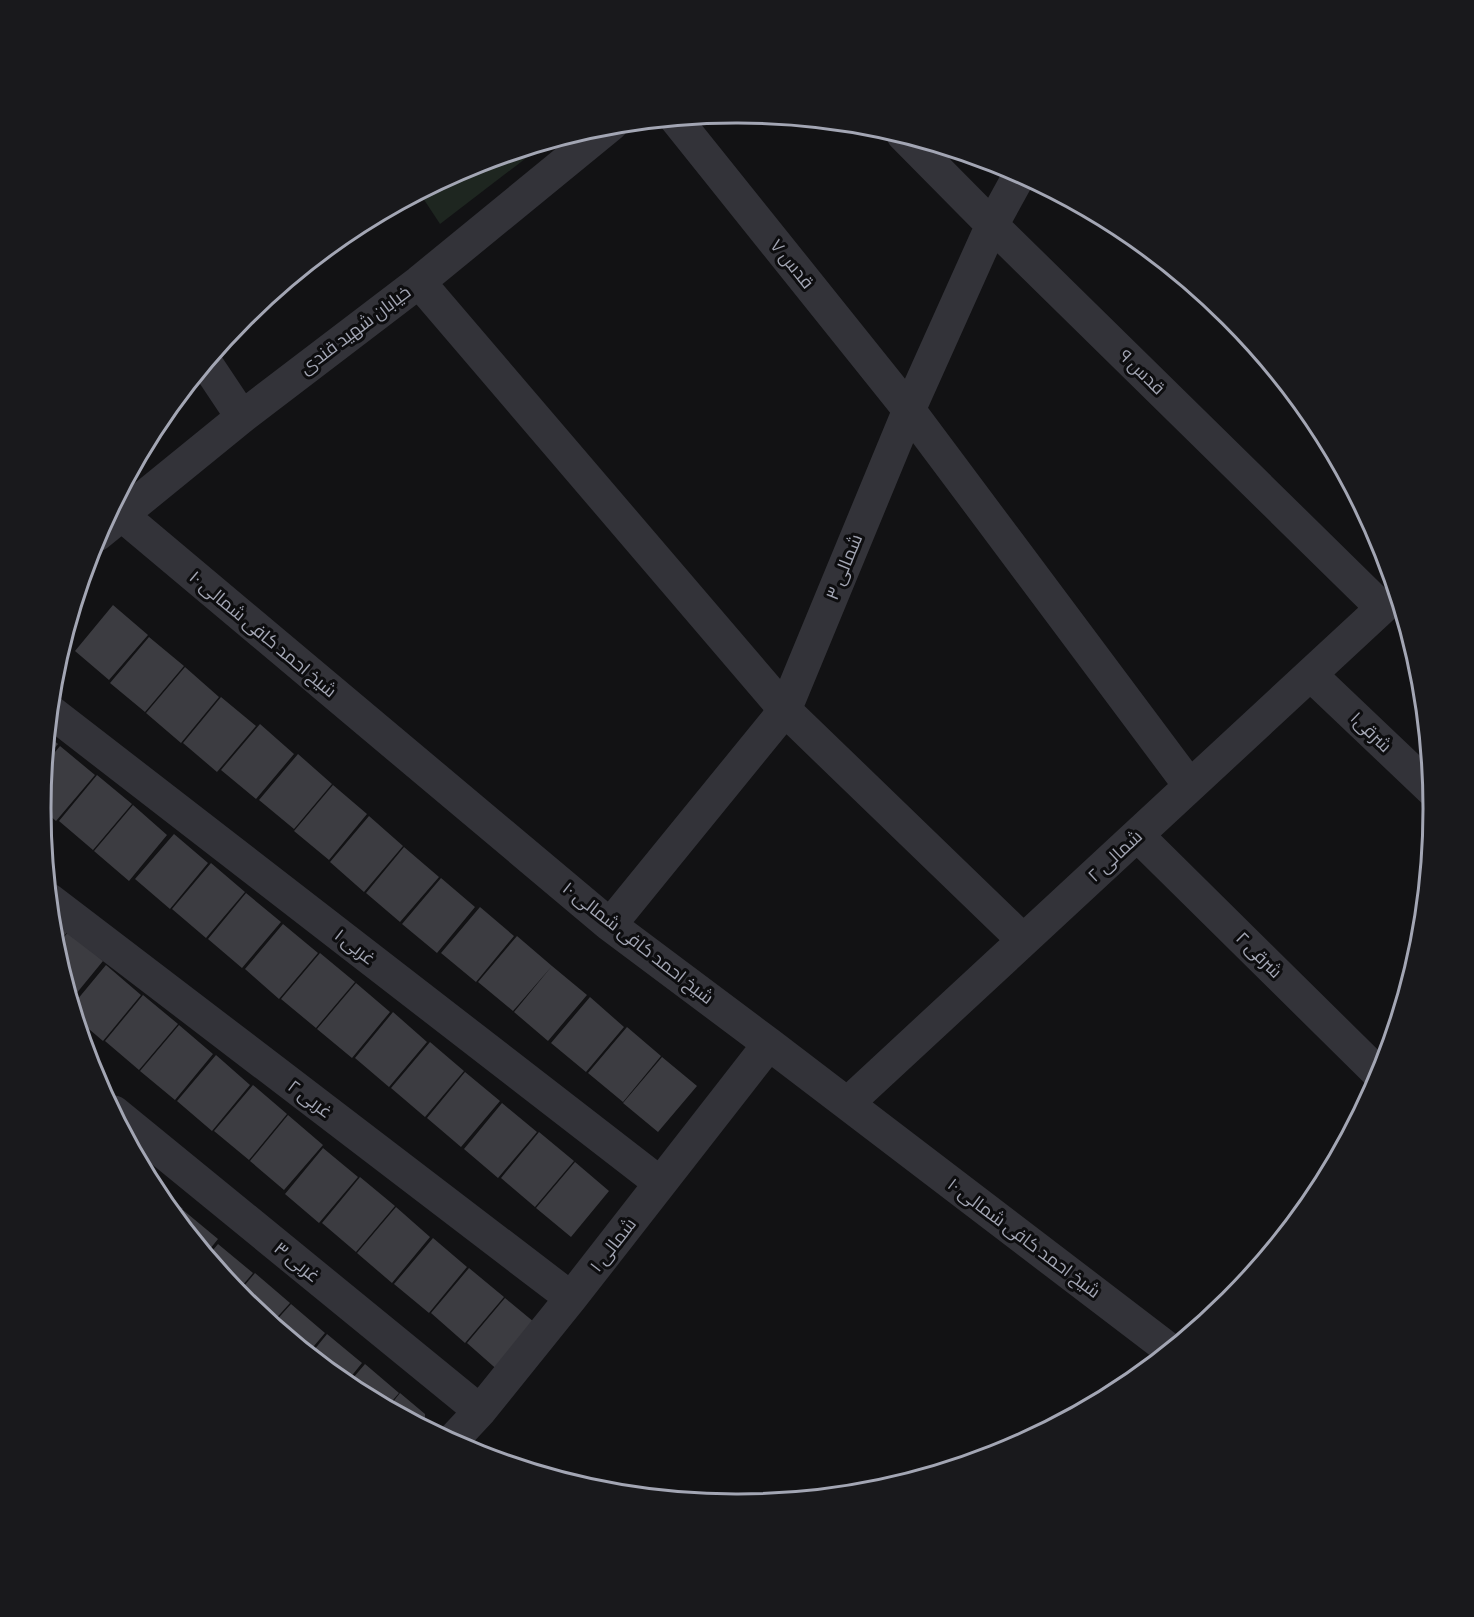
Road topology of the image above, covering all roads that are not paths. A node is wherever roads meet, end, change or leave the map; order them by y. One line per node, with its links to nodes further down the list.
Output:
1 (681, 125): 8 (street, قدس ۷)
2 (595, 138): 6 (street, خیابان شهید قندی)
3 (914, 146): 5 (street, قدس ۹)
4 (1016, 182): 5 (street, شمالی ۳)
5 (992, 225): 8 (street, شمالی ۳); 12 (street, قدس ۹)
6 (419, 282): 9 (street, خیابان شهید قندی); 14 (street)
7 (210, 369): 9 (street)
8 (909, 410): 14 (street, شمالی ۳); 17 (street, قدس ۷)
9 (242, 417): 10 (street, خیابان شهید قندی)
10 (123, 516): 11 (street, خیابان شهید قندی); 20 (street, شیخ احمد کافی شمالی ۱۰)
11 (114, 523)
12 (1382, 608): 13 (street, شمالی ۲)
13 (1311, 675): 16 (street, شرقی۱); 17 (street, شمالی ۲)
14 (785, 710): 20 (street, شمالی ۳); 21 (street)
15 (57, 717): 26 (street, ۱ غربی)
16 (1422, 781)
17 (1190, 786): 18 (street, شمالی ۲)
18 (1137, 835): 21 (street, شمالی ۲); 23 (street, شرقی ۲)
19 (58, 906): 27 (street, ۲ غربی)
20 (610, 925): 22 (street, شیخ احمد کافی شمالی ۱۰)
21 (1023, 940): 24 (street, شمالی ۲)
22 (769, 1044): 24 (street, شیخ احمد کافی شمالی ۱۰); 26 (street, ۱ شمالی)
23 (1372, 1067)
24 (848, 1103): 28 (street, شیخ احمد کافی شمالی ۱۰)
25 (128, 1124): 29 (street, غربی ۳)
26 (660, 1183): 27 (street, ۱ شمالی)
27 (571, 1298): 29 (street, ۱ شمالی)
28 (1164, 1345)
29 (480, 1411): 30 (street, ۱ شمالی)
30 (458, 1435)

